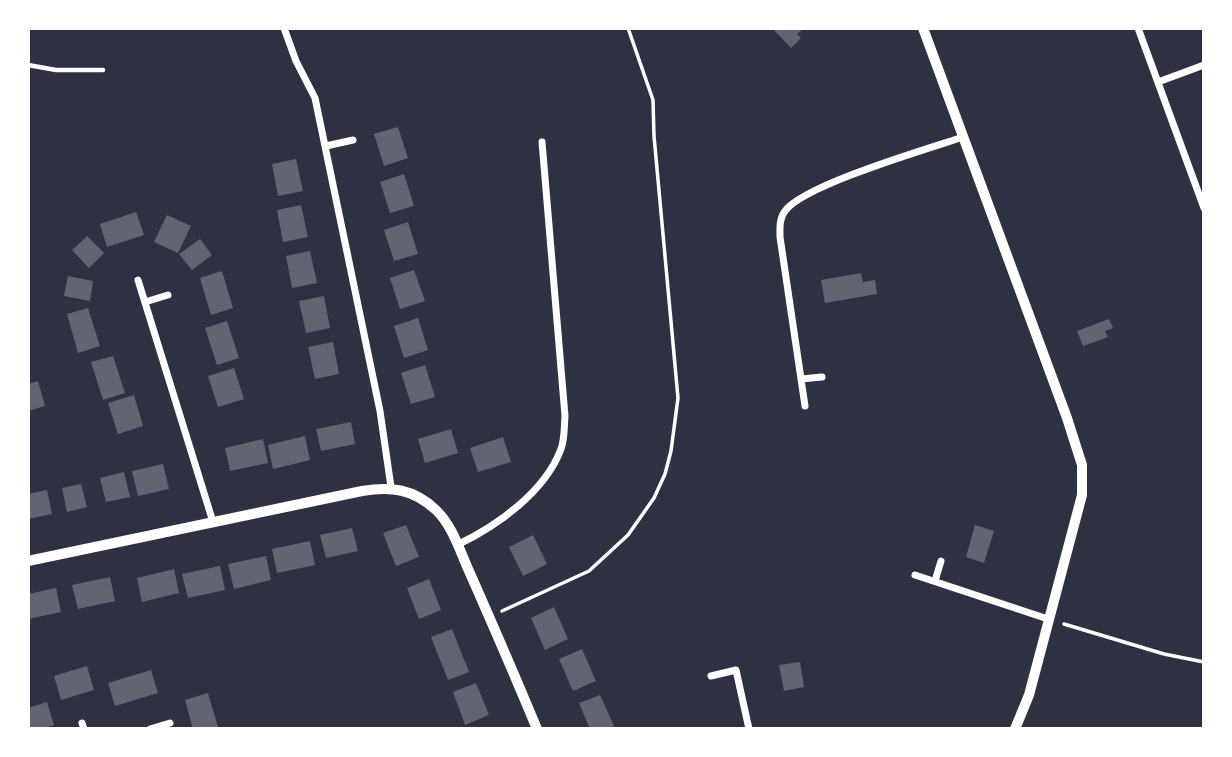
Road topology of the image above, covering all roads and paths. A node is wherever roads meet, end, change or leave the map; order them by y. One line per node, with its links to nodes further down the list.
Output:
1 (284, 28): 12 (street)
2 (628, 28): 27 (path)
3 (923, 28): 9 (street)
4 (1138, 28): 8 (street)
5 (28, 65): 7 (lane)
6 (1204, 65): 8 (street)
7 (103, 70)
8 (1158, 82): 13 (street)
9 (963, 137): 18 (street); 28 (street)
10 (353, 140): 12 (street)
11 (542, 142): 22 (street)
12 (326, 146): 20 (street)
13 (1204, 208)
14 (138, 280): 16 (street)
15 (168, 295): 16 (street)
16 (145, 302): 21 (street)
17 (822, 377): 18 (street)
18 (801, 379): 19 (street)
19 (804, 406)
20 (391, 487): 21 (street); 22 (street)
21 (213, 522): 23 (street)
22 (457, 545): 27 (street)
23 (28, 561)
24 (941, 561): 26 (street)
25 (915, 575): 26 (street)
26 (935, 580): 28 (street)
27 (489, 616): 33 (street)
28 (1048, 619): 29 (path); 35 (street)
29 (1204, 662)
30 (711, 676): 34 (street)
31 (170, 723): 32 (street)
32 (150, 729)
33 (537, 729)
34 (749, 729)
35 (1015, 729)

